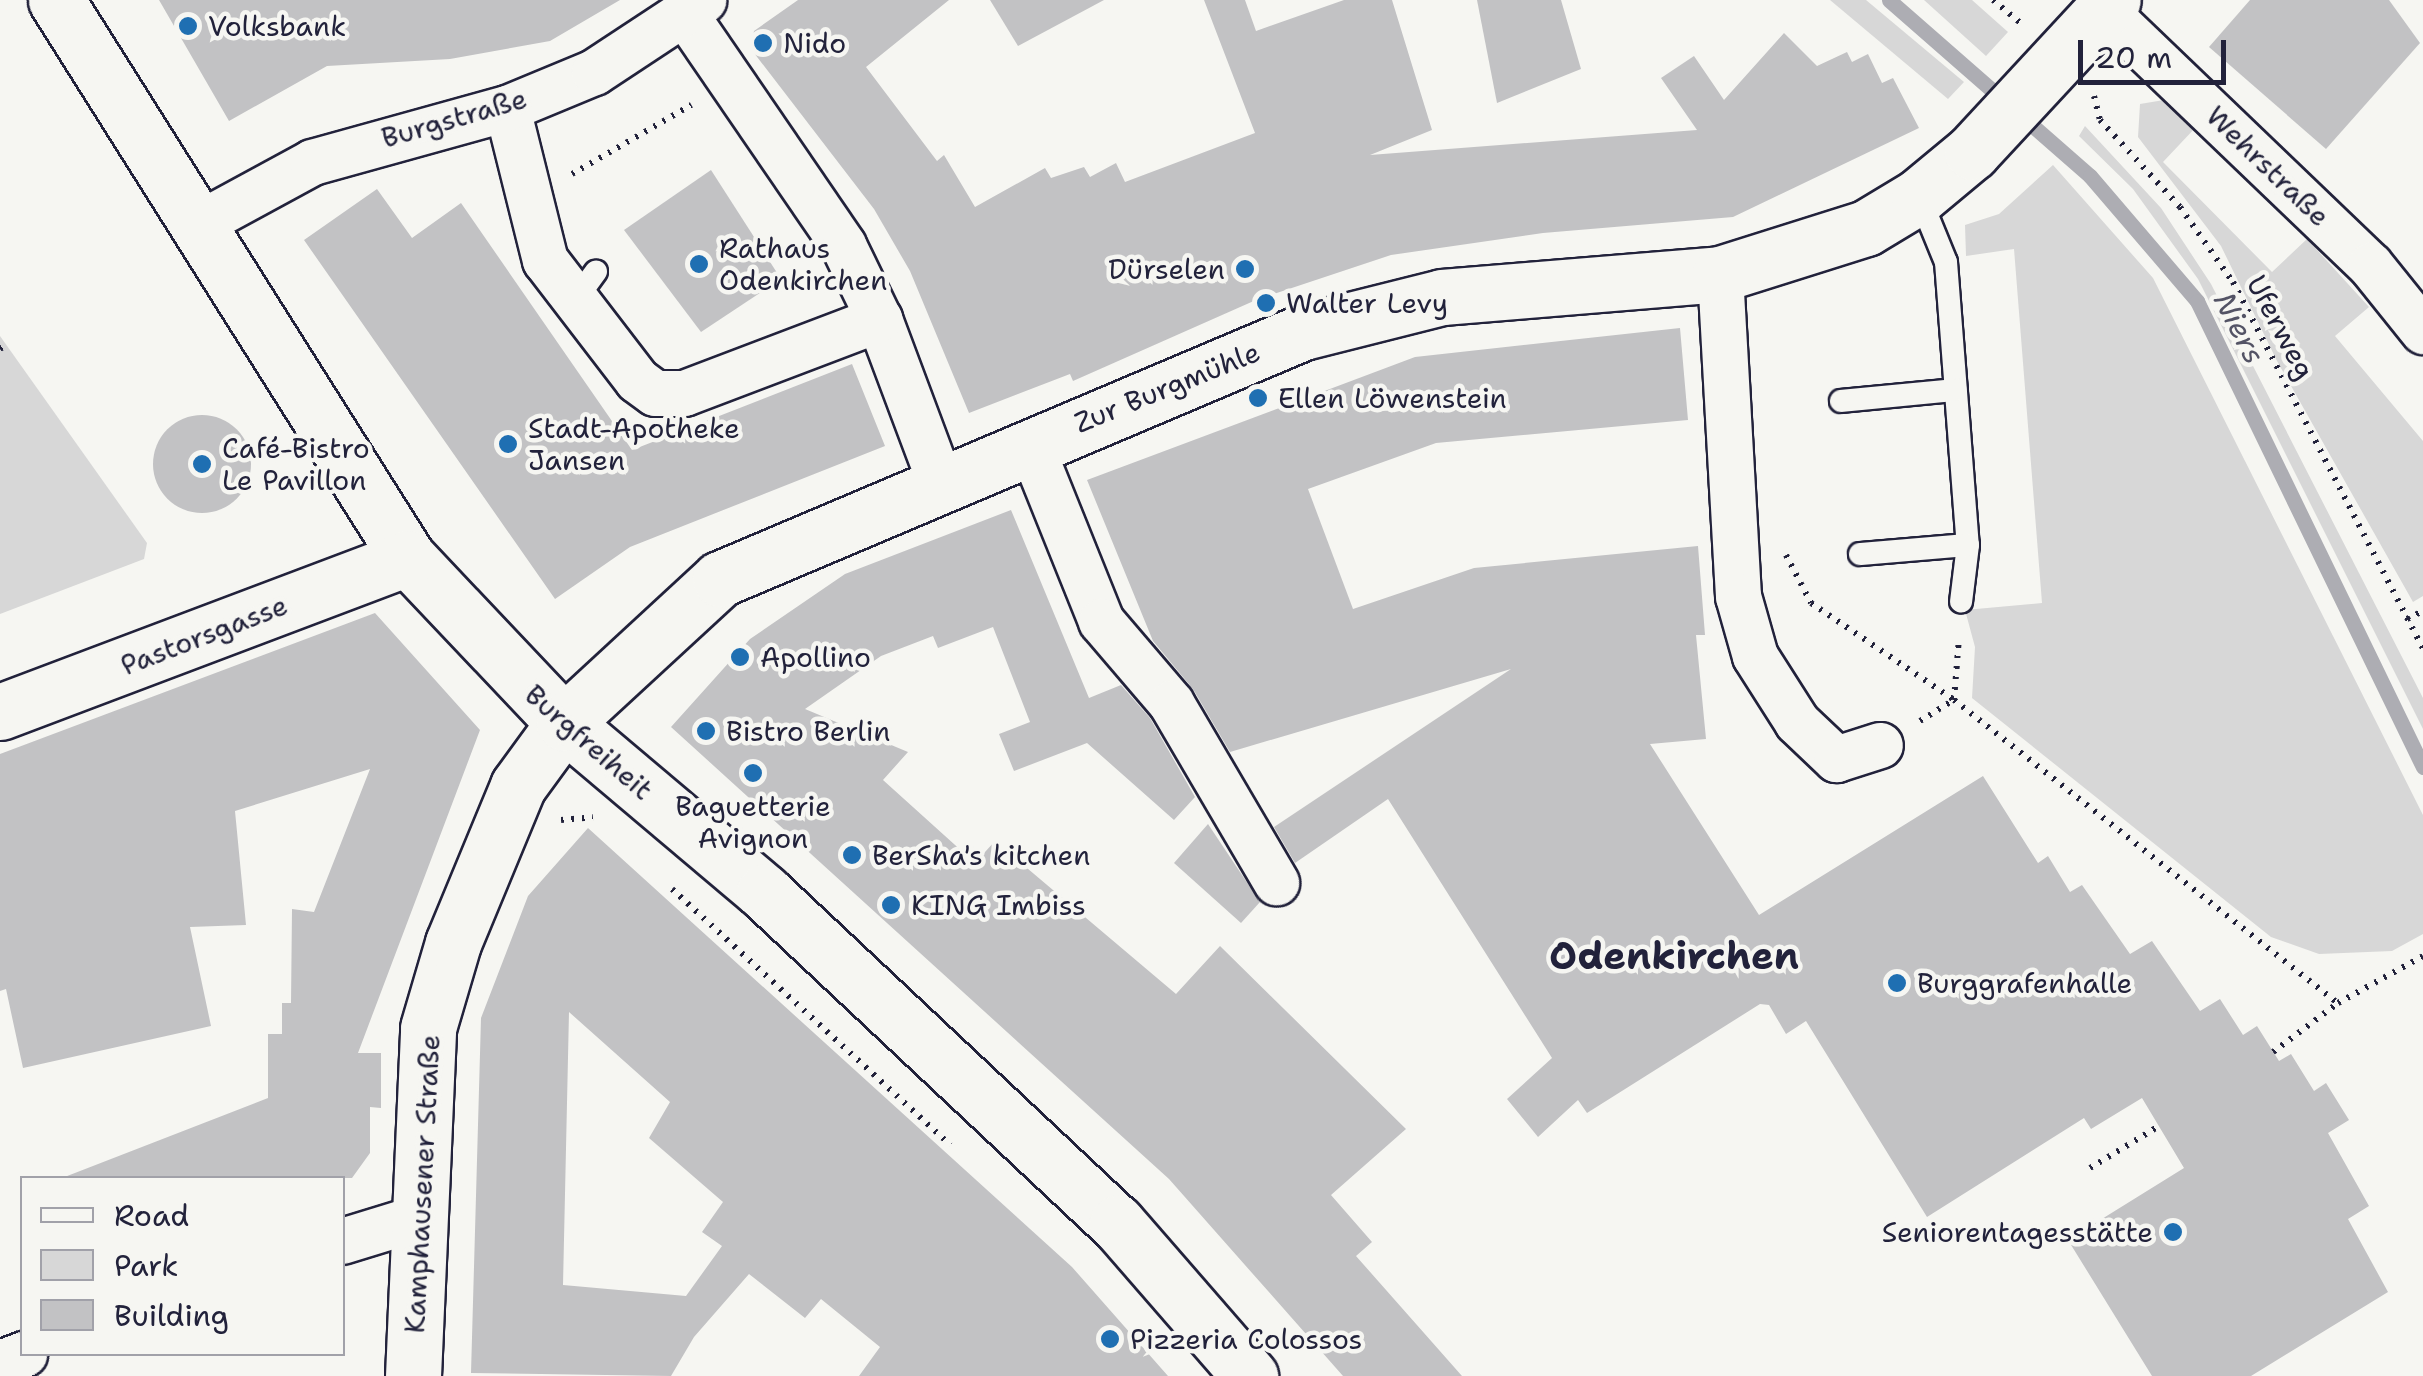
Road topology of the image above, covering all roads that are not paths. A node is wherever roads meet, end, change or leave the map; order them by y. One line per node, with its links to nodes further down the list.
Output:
1 (56, 0): 6 (main road, Burgfreiheit)
2 (2108, 5): 5 (main road, Zur Burgmühle); 9 (street, Wehrstraße)
3 (694, 7): 4 (street, Burgstraße); 8 (street)
4 (507, 108): 6 (street, Burgstraße); 8 (street)
5 (1920, 196): 7 (main road, Zur Burgmühle); 10 (lane)
6 (198, 224): 16 (main road, Burgfreiheit)
7 (1720, 274): 12 (main road, Zur Burgmühle); 20 (street)
8 (879, 320): 13 (street)
9 (2423, 331)
10 (1955, 390): 11 (lane); 14 (lane)
11 (1841, 402)
12 (1030, 444): 13 (main road, Zur Burgmühle); 21 (street)
13 (940, 482): 19 (main road, Zur Burgmühle)
14 (1968, 545): 15 (lane); 17 (lane)
15 (1860, 554)
16 (408, 558): 18 (main road, Pastorsgasse); 19 (main road, Burgfreiheit)
17 (1961, 602)
18 (0, 712)
19 (564, 723): 22 (main road, Kamphausener Straße); 25 (main road, Burgfreiheit)
20 (1880, 745)
21 (1276, 882)
22 (420, 1217): 23 (street); 24 (main road, Kamphausener Straße)
23 (345, 1240)
24 (413, 1376)
25 (1250, 1376)

